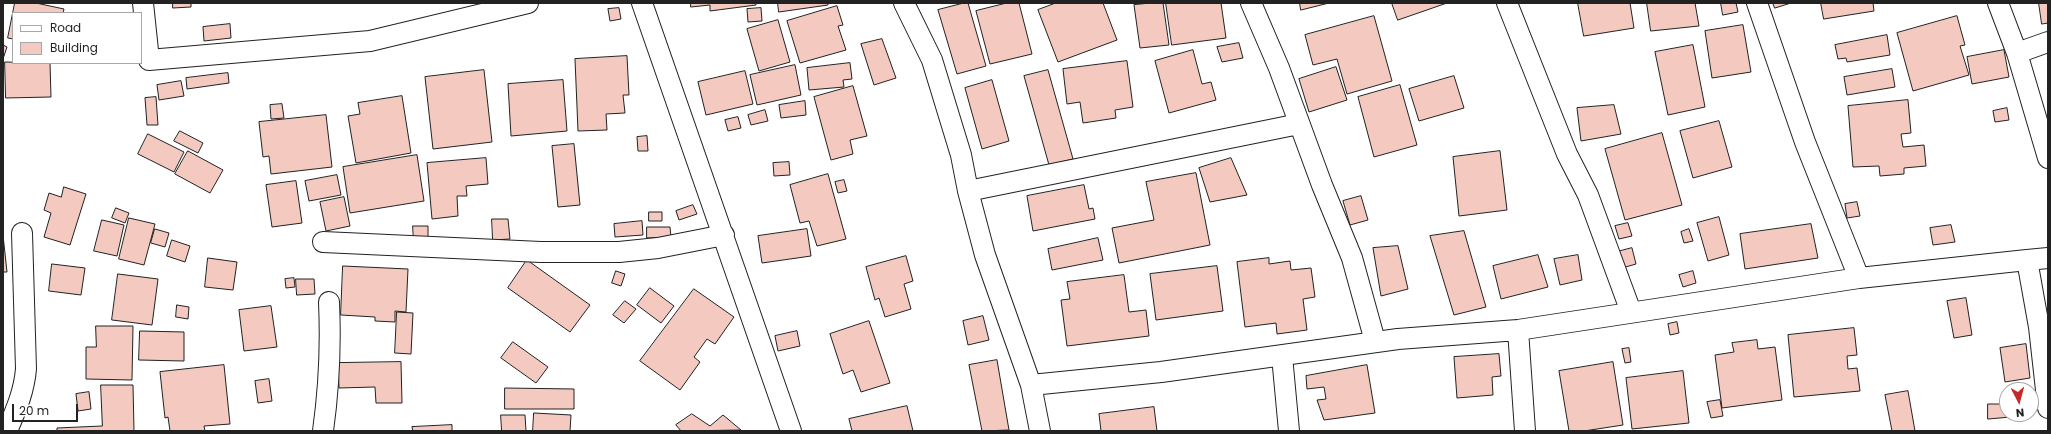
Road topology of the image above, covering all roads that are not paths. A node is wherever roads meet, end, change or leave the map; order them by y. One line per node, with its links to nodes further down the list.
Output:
1 (142, 3): 2 (street)
2 (528, 3)
3 (642, 3): 15 (street)
4 (904, 3): 13 (street)
5 (1251, 3): 11 (street)
6 (1508, 3): 21 (street)
7 (1758, 3): 19 (street)
8 (1998, 3): 10 (street)
9 (2048, 42): 10 (street)
10 (2017, 53): 12 (street)
11 (1299, 124): 13 (street); 23 (street)
12 (2048, 158)
13 (968, 191): 25 (street)
14 (22, 233): 27 (street)
15 (724, 235): 16 (street); 29 (street)
16 (323, 242)
17 (2048, 258): 18 (street)
18 (2027, 260): 19 (street); 26 (street)
19 (1860, 278): 21 (street)
20 (329, 302): 28 (street)
21 (1631, 312): 22 (street)
22 (1518, 330): 23 (street); 32 (street)
23 (1375, 342): 24 (street)
24 (1282, 356): 25 (street); 31 (street)
25 (1031, 385): 30 (street)
26 (2048, 408)
27 (7, 431)
28 (323, 431)
29 (791, 431)
30 (1040, 431)
31 (1289, 431)
32 (1525, 431)

